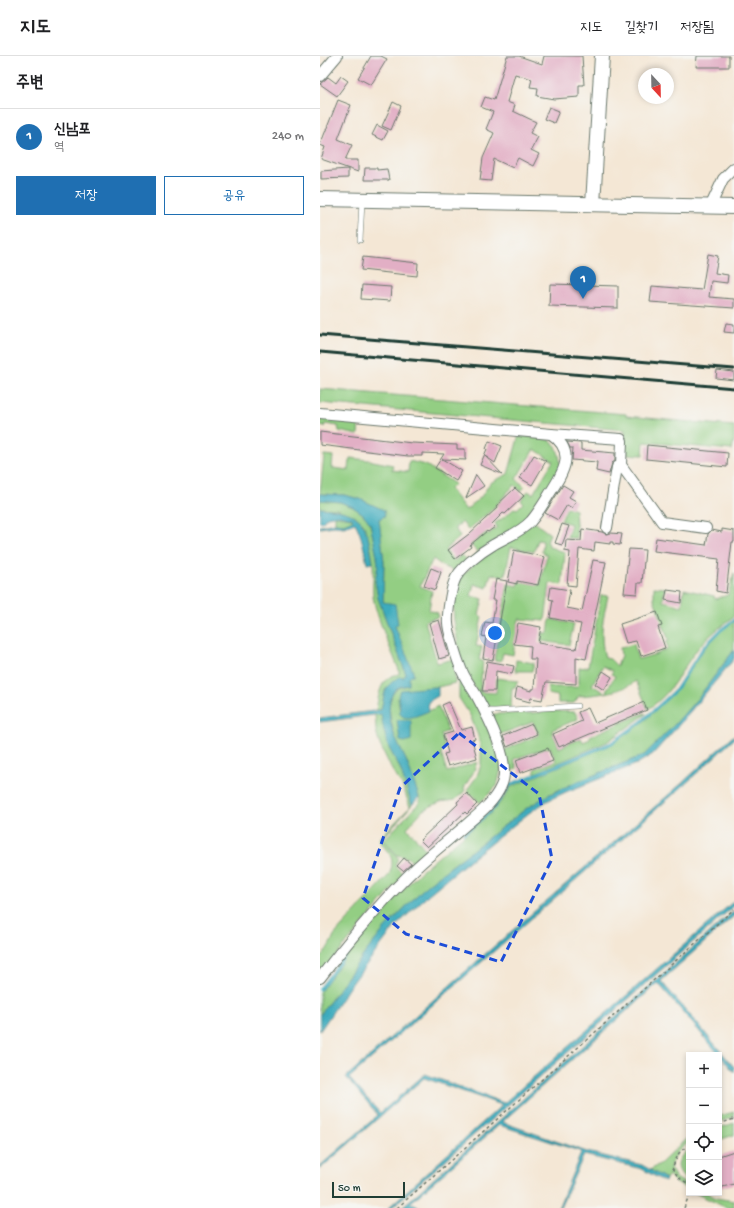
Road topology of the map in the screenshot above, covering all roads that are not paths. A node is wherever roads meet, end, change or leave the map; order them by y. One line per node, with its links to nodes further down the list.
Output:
1 (337, 56): 3 (street)
2 (602, 56): 7 (main road)
3 (320, 76)
4 (734, 168): 8 (street)
5 (320, 198): 6 (main road)
6 (362, 200): 7 (main road); 10 (lane)
7 (593, 204): 8 (main road)
8 (710, 207): 9 (main road)
9 (734, 207)
10 (360, 240)
11 (320, 413): 12 (street)
12 (552, 434): 13 (street); 17 (street)
13 (621, 465): 14 (street); 15 (street)
14 (608, 528)
15 (706, 528)
16 (578, 706): 17 (lane)
17 (484, 711): 18 (street)
18 (320, 978)

